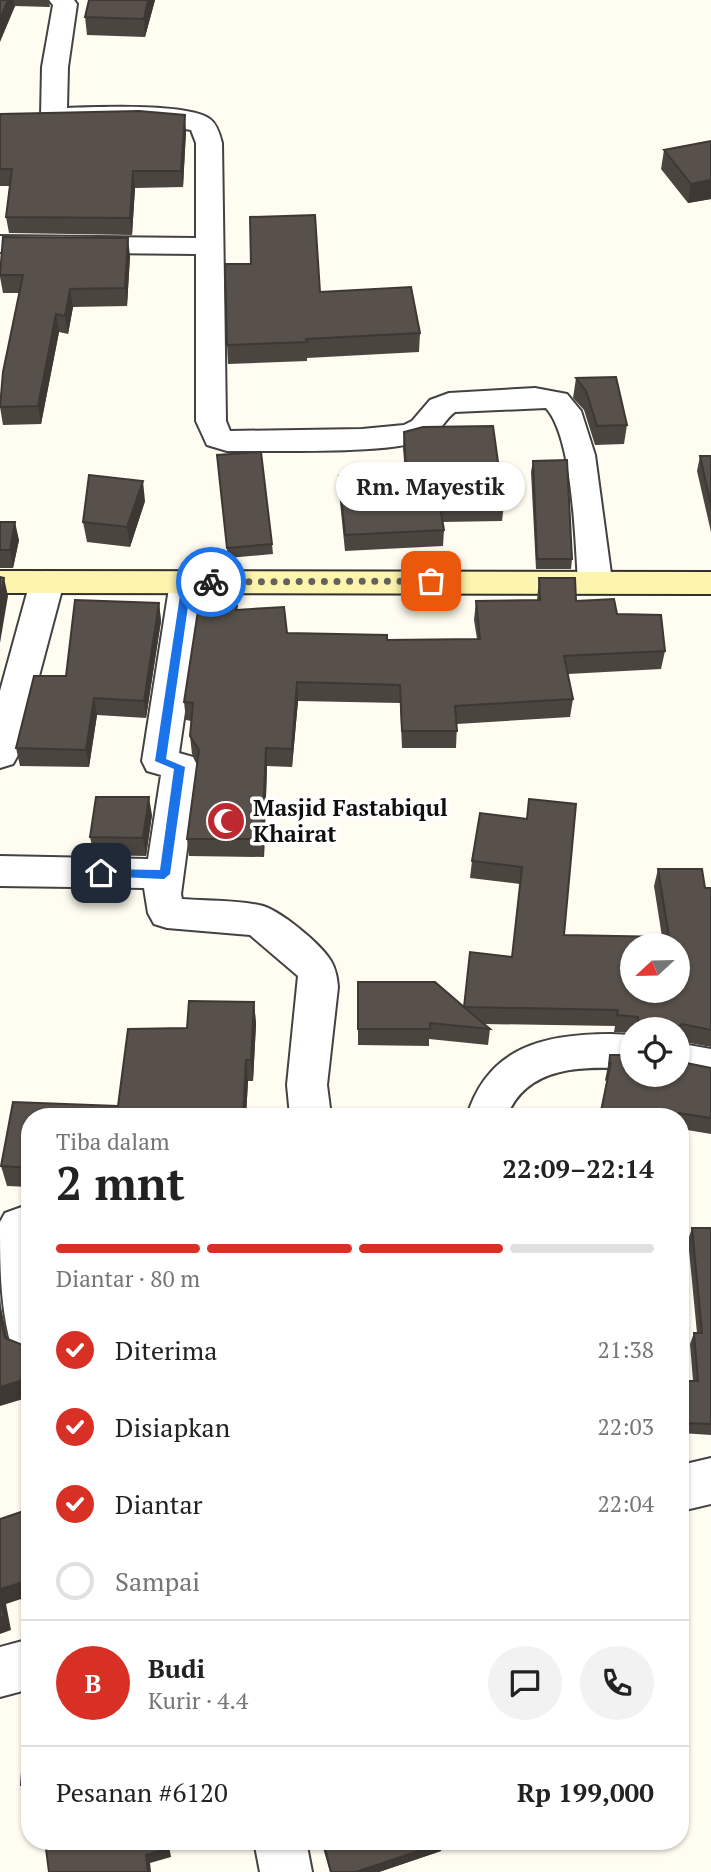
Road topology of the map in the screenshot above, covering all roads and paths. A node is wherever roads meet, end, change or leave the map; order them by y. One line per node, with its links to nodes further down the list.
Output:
1 (61, 0): 3 (street)
2 (0, 244): 3 (street)
3 (208, 246): 4 (street)
4 (594, 581): 7 (street); 8 (street)
5 (0, 582): 6 (street)
6 (47, 582): 7 (street); 9 (street)
7 (187, 582): 11 (street)
8 (711, 583)
9 (0, 755)
10 (0, 871): 11 (street)
11 (164, 874): 15 (street)
12 (620, 1052): 16 (street)
13 (690, 1062): 14 (street)
14 (711, 1066)
15 (310, 1108)
16 (491, 1108)
17 (21, 1227): 18 (street)
18 (21, 1300)
19 (711, 1481): 20 (street)
20 (689, 1486)
21 (21, 1666): 22 (street)
22 (0, 1672)
23 (282, 1850): 24 (street)
24 (286, 1872)

